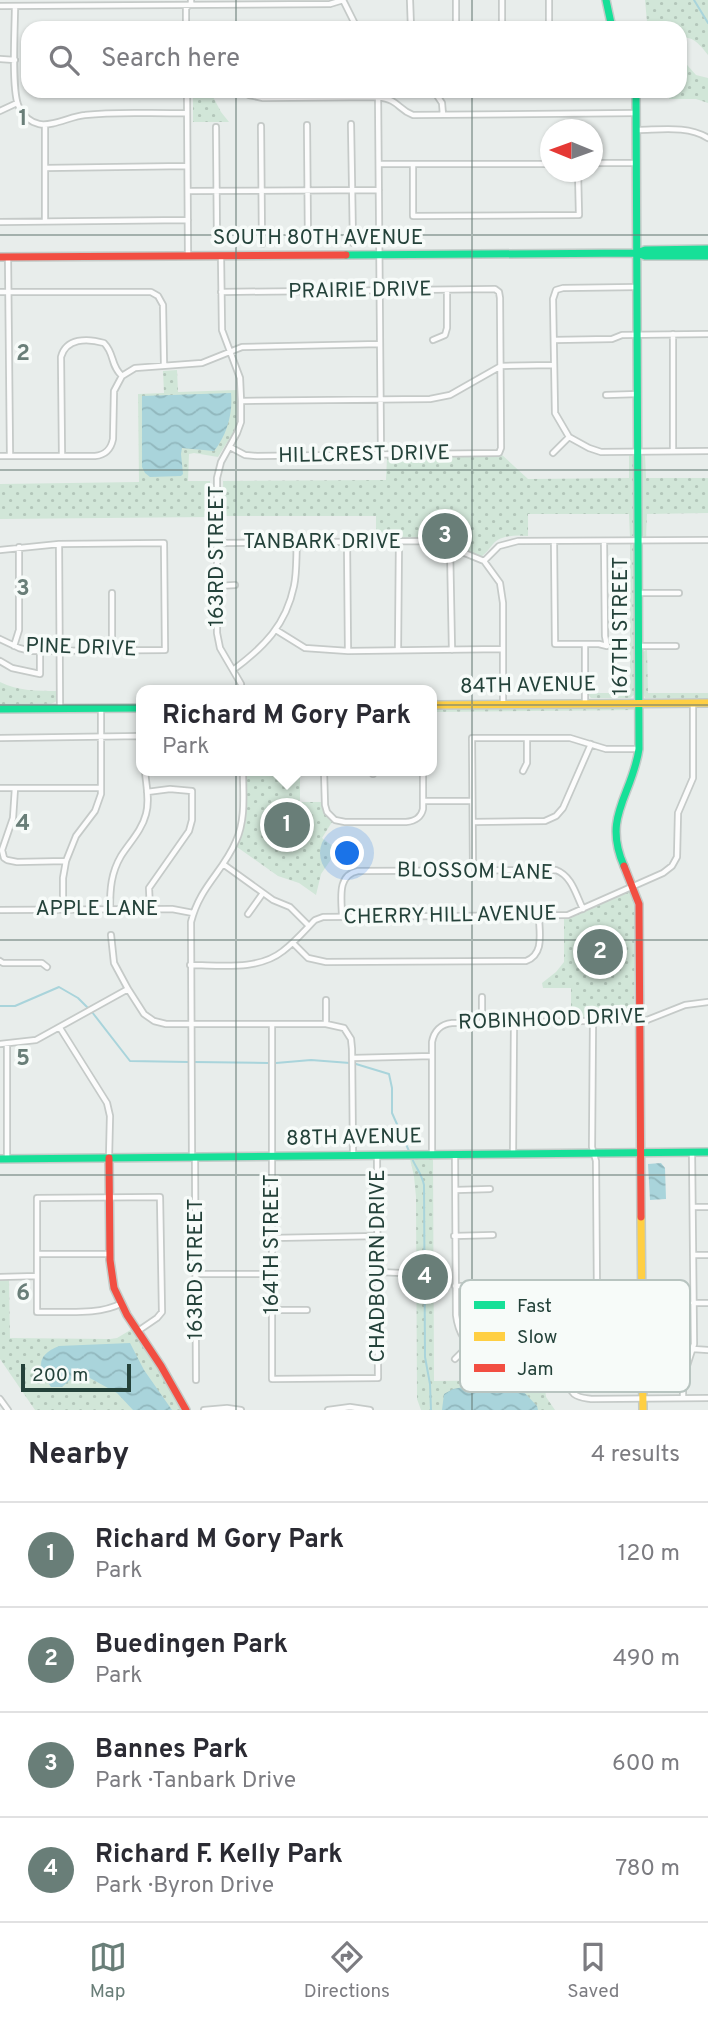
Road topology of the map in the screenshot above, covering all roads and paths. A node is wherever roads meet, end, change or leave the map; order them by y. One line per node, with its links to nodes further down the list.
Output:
1 (343, 0): 9 (street); 15 (street)
2 (410, 0): 16 (street)
3 (456, 0): 17 (street)
4 (502, 0): 18 (street)
5 (549, 0): 19 (street)
6 (606, 0): 20 (street)
7 (139, 2): 8 (street); 11 (street)
8 (191, 2): 9 (street); 14 (street)
9 (244, 2)
10 (34, 3): 11 (street); 13 (street)
11 (87, 3)
12 (0, 6): 13 (street)
13 (15, 6): 22 (street)
14 (186, 21)
15 (354, 21)
16 (411, 21)
17 (458, 21)
18 (502, 21)
19 (550, 21)
20 (610, 21)
21 (0, 60): 22 (street)
22 (15, 60): 28 (street)
23 (187, 98): 30 (street)
24 (378, 98): 42 (street)
25 (390, 98): 32 (street)
26 (439, 98): 32 (street)
27 (636, 98): 31 (street, 167TH STREET)
28 (17, 103): 29 (street); 34 (street)
29 (0, 111)
30 (187, 113): 34 (street); 45 (street)
31 (636, 113): 32 (street); 38 (street, 167TH STREET)
32 (443, 115)
33 (351, 124): 50 (street)
34 (45, 125): 46 (street)
35 (261, 125): 48 (street)
36 (307, 125): 49 (street)
37 (216, 127): 53 (street)
38 (636, 130): 39 (street); 41 (street, 167TH STREET)
39 (708, 138)
40 (603, 163): 41 (street)
41 (636, 163): 62 (street, 167TH STREET)
42 (379, 164): 43 (street); 51 (street)
43 (413, 164): 44 (street); 47 (street)
44 (540, 164)
45 (188, 166): 46 (street); 52 (street)
46 (45, 168): 55 (street)
47 (578, 182)
48 (262, 190): 49 (street); 53 (street); 60 (street)
49 (308, 190): 50 (street); 58 (street)
50 (352, 190): 51 (street); 59 (street)
51 (379, 190): 65 (street)
52 (188, 191): 53 (street); 54 (street)
53 (216, 191): 57 (street)
54 (188, 220): 55 (street); 63 (street)
55 (45, 221): 56 (street)
56 (0, 222)
57 (216, 241)
58 (309, 243)
59 (353, 243)
60 (262, 244)
61 (708, 249): 62 (street, SOUTH 80TH AVENUE)
62 (637, 253): 65 (street, SOUTH 80TH AVENUE); 66 (street, SOUTH 80TH AVENUE); 68 (street, 167TH STREET)
63 (188, 256): 64 (street, SOUTH 80TH AVENUE); 67 (street, SOUTH 80TH AVENUE)
64 (221, 256): 65 (street, SOUTH 80TH AVENUE); 73 (street, 163RD STREET)
65 (380, 256): 70 (street)
66 (708, 256)
67 (4, 257): 72 (street)
68 (637, 287): 74 (street, 167TH STREET); 78 (street)
69 (447, 290): 70 (street, PRAIRIE DRIVE); 77 (street); 83 (street, PRAIRIE DRIVE)
70 (380, 291): 73 (street, PRAIRIE DRIVE); 79 (street)
71 (0, 292): 72 (street)
72 (8, 292): 81 (street); 97 (street)
73 (221, 292): 80 (street, 163RD STREET)
74 (637, 334): 75 (street); 78 (street); 85 (street, 167TH STREET)
75 (673, 334): 76 (street); 92 (street)
76 (708, 334)
77 (433, 340)
78 (554, 340): 82 (street)
79 (380, 344): 80 (street); 87 (street)
80 (230, 352): 81 (street); 88 (street, 163RD STREET)
81 (164, 365): 84 (street)
82 (553, 365): 83 (street); 89 (street)
83 (501, 366): 87 (street); 95 (street, HILLCREST DRIVE)
84 (122, 376): 98 (street); 98 (street)
85 (638, 394): 86 (street); 91 (street, 167TH STREET)
86 (606, 395)
87 (381, 400): 88 (street); 95 (street)
88 (241, 401): 90 (street, 163RD STREET)
89 (569, 437): 91 (street); 94 (street)
90 (230, 447): 95 (street, HILLCREST DRIVE); 104 (street, 163RD STREET)
91 (638, 451): 92 (street); 99 (street, 167TH STREET)
92 (673, 451): 93 (street)
93 (708, 451)
94 (553, 453)
95 (382, 454)
96 (0, 456): 97 (street)
97 (10, 456): 98 (street)
98 (62, 456)
99 (638, 540): 100 (street); 103 (street); 115 (street, 167TH STREET)
100 (708, 540)
101 (399, 541): 106 (street, TANBARK DRIVE); 109 (street, TANBARK DRIVE); 125 (street)
102 (554, 541): 103 (street); 111 (street); 119 (street)
103 (604, 541): 119 (street)
104 (217, 542): 105 (street, TANBARK DRIVE); 113 (street, 163RD STREET)
105 (297, 542): 106 (street, TANBARK DRIVE); 117 (street)
106 (348, 542): 129 (street)
107 (59, 544): 108 (street); 124 (street, PINE DRIVE); 128 (street)
108 (19, 547): 110 (street); 120 (street)
109 (450, 547): 111 (street, TANBARK DRIVE); 126 (street)
110 (0, 550)
111 (484, 561): 123 (street)
112 (235, 585): 113 (street)
113 (217, 586): 131 (street, 163RD STREET)
114 (112, 593): 124 (street)
115 (639, 593): 116 (street); 121 (street, 167TH STREET)
116 (679, 593)
117 (276, 630): 129 (street); 131 (street)
118 (0, 639): 120 (street, PINE DRIVE)
119 (584, 644): 133 (street)
120 (14, 646): 127 (street, PINE DRIVE)
121 (639, 646): 122 (street); 134 (street, 167TH STREET)
122 (676, 646)
123 (503, 649): 126 (street); 137 (street)
124 (112, 650): 128 (street, PINE DRIVE)
125 (398, 650): 126 (street); 129 (street)
126 (452, 650)
127 (40, 651): 128 (street, PINE DRIVE); 130 (street)
128 (59, 651): 139 (street)
129 (348, 651)
130 (0, 661)
131 (233, 670): 132 (street, 163RD STREET)
132 (241, 685)
133 (585, 703): 134 (street, 84TH AVENUE); 137 (street, 84TH AVENUE)
134 (639, 703): 135 (street, 84TH AVENUE); 148 (street, 167TH STREET)
135 (693, 703): 136 (street, 84TH AVENUE); 164 (street, CHERRY HILL AVENUE)
136 (708, 703)
137 (503, 704): 138 (street, 84TH AVENUE)
138 (437, 705)
139 (60, 708): 140 (street); 142 (street)
140 (101, 708): 141 (street); 144 (street)
141 (136, 708)
142 (0, 709)
143 (136, 736): 144 (street)
144 (101, 737): 145 (street); 156 (street)
145 (0, 738)
146 (527, 738): 147 (street); 149 (street); 159 (street)
147 (591, 744): 148 (street); 160 (street)
148 (639, 749): 164 (street, 167TH STREET)
149 (523, 771)
150 (145, 776): 157 (street)
151 (243, 776): 162 (street, 163RD STREET)
152 (324, 776): 158 (street)
153 (423, 776): 158 (street)
154 (0, 788): 155 (street)
155 (15, 788): 156 (street); 161 (street)
156 (101, 788): 161 (street)
157 (147, 792): 167 (street); 168 (street)
158 (423, 801): 159 (street)
159 (472, 801): 160 (street)
160 (472, 822): 163 (street)
161 (66, 862): 166 (street)
162 (222, 863): 165 (street); 171 (street, 163RD STREET)
163 (473, 870): 169 (street, BLOSSOM LANE); 174 (street, BLOSSOM LANE)
164 (634, 886): 169 (street, CHERRY HILL AVENUE); 186 (street, 167TH STREET)
165 (263, 893): 172 (street); 175 (street)
166 (63, 909): 167 (street, APPLE LANE); 170 (street, APPLE LANE)
167 (110, 909): 168 (street, APPLE LANE)
168 (150, 909): 171 (street, APPLE LANE)
169 (583, 909): 173 (street, CHERRY HILL AVENUE)
170 (0, 910)
171 (193, 913): 179 (street, 163RD STREET)
172 (248, 914)
173 (539, 915): 174 (street, CHERRY HILL AVENUE); 177 (street)
174 (342, 917): 175 (street, CHERRY HILL AVENUE)
175 (309, 926): 177 (street)
176 (111, 935): 181 (street)
177 (293, 943): 179 (street)
178 (0, 961): 180 (street)
179 (190, 965): 190 (street, 163RD STREET)
180 (47, 967)
181 (128, 989): 190 (street); 192 (street)
182 (482, 997): 187 (street)
183 (326, 1000): 189 (street)
184 (708, 1002): 186 (street, ROBINHOOD DRIVE)
185 (593, 1021): 186 (street, ROBINHOOD DRIVE); 188 (street, ROBINHOOD DRIVE); 200 (street)
186 (640, 1021): 197 (street, 167TH STREET)
187 (482, 1022): 188 (street, ROBINHOOD DRIVE); 195 (street, ROBINHOOD DRIVE)
188 (514, 1022): 203 (street)
189 (326, 1024): 191 (street); 196 (street)
190 (192, 1025): 191 (street); 206 (street, 163RD STREET)
191 (272, 1025): 207 (street, 164TH STREET)
192 (60, 1028): 194 (street); 208 (street)
193 (0, 1044): 194 (street)
194 (7, 1044): 209 (street)
195 (432, 1056): 196 (street); 201 (street, ROBINHOOD DRIVE)
196 (353, 1058): 204 (street)
197 (640, 1152): 198 (street, 88TH AVENUE); 200 (street, 88TH AVENUE); 230 (street, 167TH STREET)
198 (692, 1152): 199 (street, 88TH AVENUE); 213 (street)
199 (708, 1152)
200 (594, 1153): 203 (street, 88TH AVENUE); 229 (street)
201 (432, 1154): 202 (street, 88TH AVENUE); 205 (street, 88TH AVENUE)
202 (454, 1154): 203 (street, 88TH AVENUE); 211 (street)
203 (513, 1154)
204 (353, 1155): 205 (street, 88TH AVENUE); 207 (street, 88TH AVENUE)
205 (377, 1155): 215 (street, CHADBOURN DRIVE)
206 (194, 1157): 207 (street, 88TH AVENUE); 208 (street, 88TH AVENUE); 225 (street, 163RD STREET)
207 (272, 1157): 218 (street, 164TH STREET)
208 (109, 1158): 209 (street, 88TH AVENUE); 212 (street)
209 (4, 1159)
210 (490, 1189): 211 (street)
211 (456, 1190): 216 (street)
212 (109, 1197): 219 (street); 220 (street); 238 (street)
213 (693, 1207): 214 (street); 221 (street)
214 (708, 1207)
215 (378, 1236): 218 (street); 223 (street, CHADBOURN DRIVE)
216 (454, 1236): 217 (street); 231 (street)
217 (494, 1236)
218 (272, 1238): 226 (street, 164TH STREET)
219 (37, 1254): 220 (street); 227 (street)
220 (110, 1254): 233 (street)
221 (693, 1255): 222 (street); 234 (street)
222 (708, 1255)
223 (379, 1272): 224 (street); 245 (street, CHADBOURN DRIVE)
224 (401, 1273)
225 (196, 1274): 226 (street); 246 (street, 163RD STREET)
226 (272, 1274): 236 (street, 164TH STREET)
227 (37, 1276): 228 (street); 233 (street)
228 (0, 1277)
229 (597, 1280)
230 (641, 1280)
231 (455, 1286): 232 (street); 239 (street)
232 (460, 1286)
233 (121, 1303): 238 (street)
234 (693, 1303): 235 (street); 240 (street)
235 (708, 1303)
236 (272, 1310): 237 (street); 245 (street, 164TH STREET)
237 (307, 1310)
238 (138, 1331): 255 (street)
239 (460, 1331)
240 (693, 1349): 241 (street); 243 (street)
241 (708, 1350)
242 (460, 1354): 244 (street)
243 (690, 1357)
244 (455, 1359)
245 (272, 1379)
246 (196, 1380)
247 (574, 1392): 253 (street)
248 (643, 1392): 253 (street, 167TH STREET)
249 (683, 1392): 250 (street)
250 (683, 1398): 251 (street); 253 (street)
251 (708, 1398)
252 (0, 1399): 254 (street)
253 (643, 1399): 260 (street, 167TH STREET)
254 (8, 1410)
255 (186, 1410)
256 (204, 1410): 257 (street)
257 (241, 1410)
258 (328, 1410): 259 (street)
259 (370, 1410)
260 (643, 1410)

